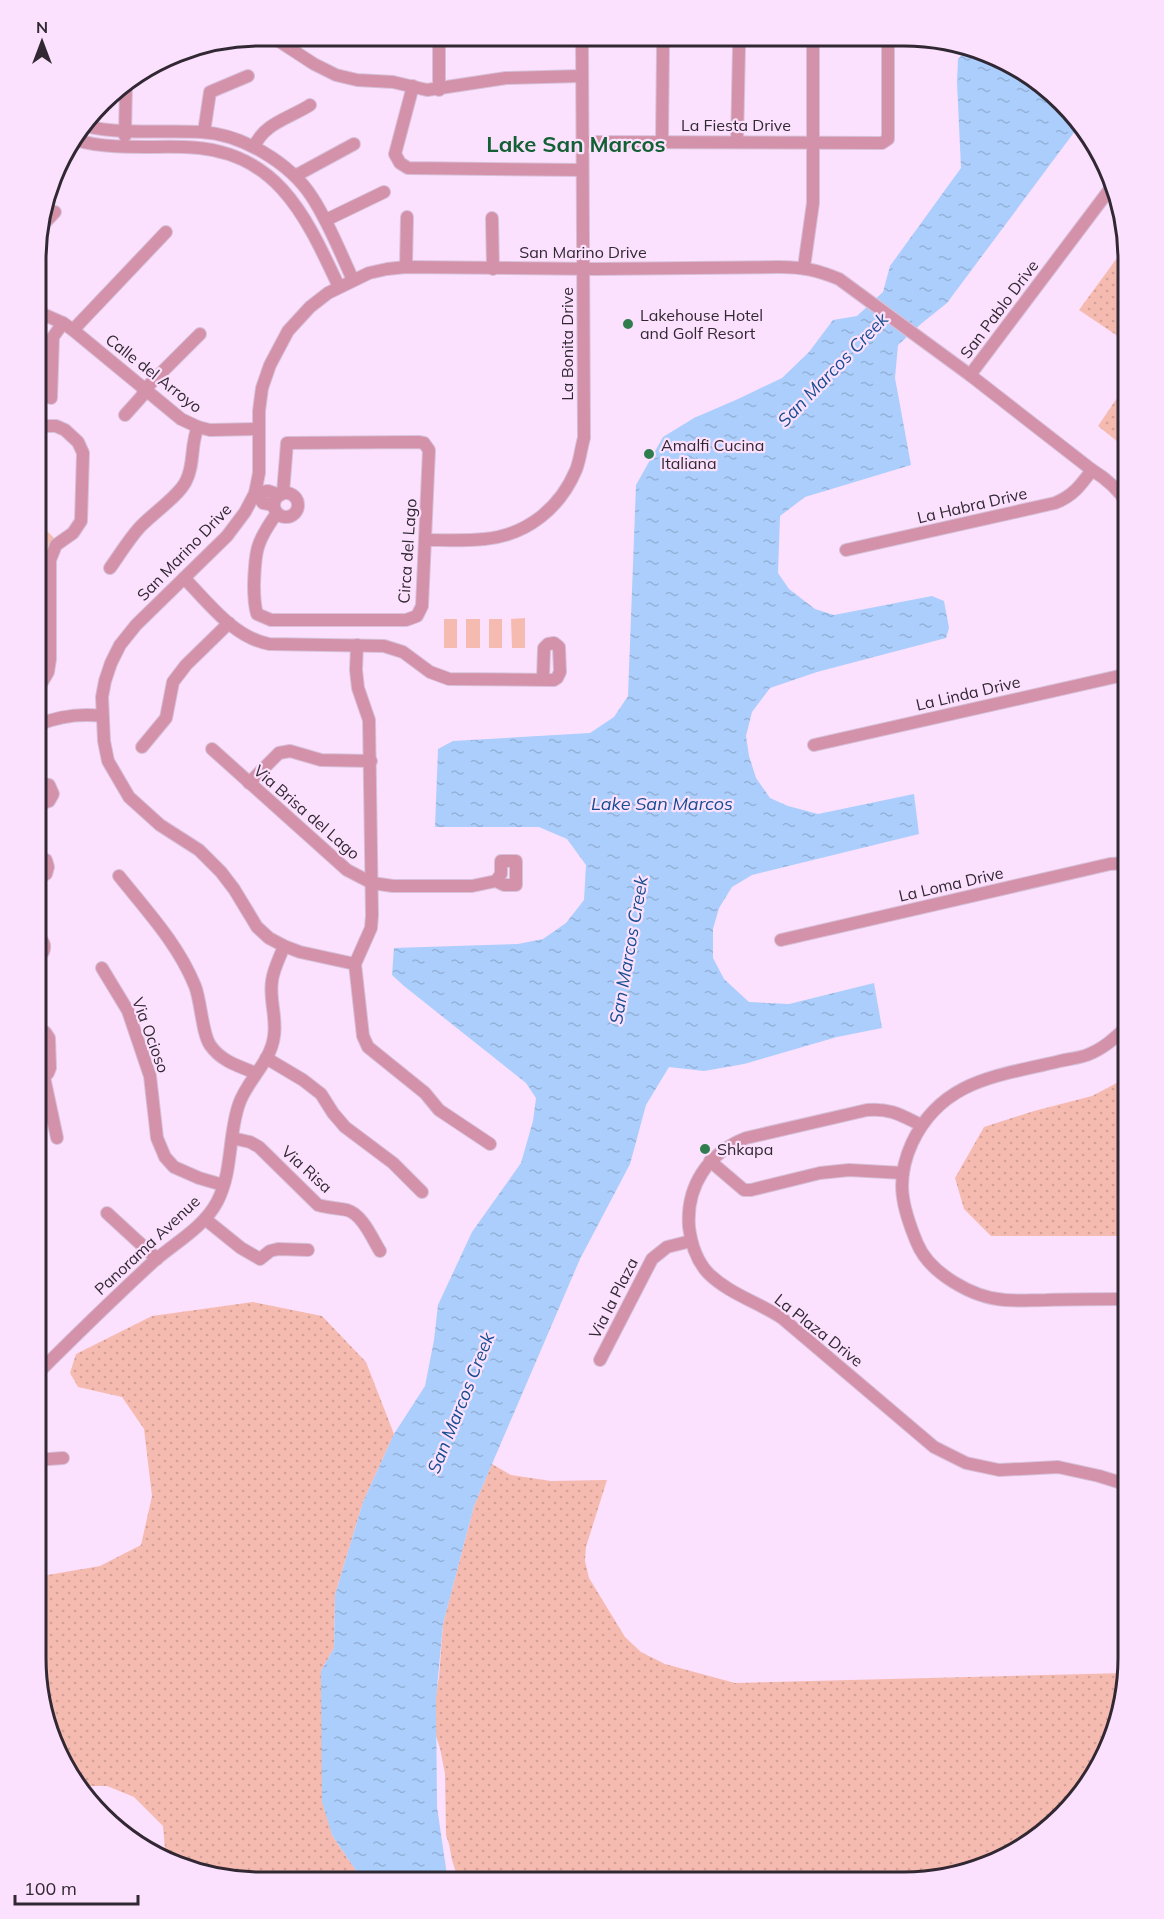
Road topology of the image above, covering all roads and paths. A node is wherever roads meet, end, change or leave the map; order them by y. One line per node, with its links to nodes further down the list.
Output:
1 (582, 46): 9 (street, La Bonita Drive)
2 (888, 46): 21 (street, La Fiesta Drive)
3 (288, 47): 10 (street)
4 (439, 47): 11 (street)
5 (663, 47): 19 (street)
6 (739, 47): 20 (street)
7 (813, 47): 21 (street)
8 (248, 76): 16 (street)
9 (581, 76): 11 (street); 18 (street, La Bonita Drive)
10 (414, 86): 11 (street); 25 (street)
11 (439, 90)
12 (126, 94): 15 (street)
13 (310, 105): 24 (street)
14 (94, 127): 15 (street)
15 (125, 130): 16 (street); 23 (street)
16 (204, 132): 24 (street)
17 (83, 142): 23 (street)
18 (582, 142): 19 (street, La Fiesta Drive); 25 (street, La Bonita Drive)
19 (662, 142): 20 (street, La Fiesta Drive)
20 (737, 142): 21 (street, La Fiesta Drive)
21 (812, 142): 36 (street)
22 (354, 144): 26 (street)
23 (125, 147): 40 (street)
24 (254, 147): 26 (street)
25 (582, 170): 38 (street, La Bonita Drive)
26 (295, 176): 33 (street)
27 (384, 192): 33 (street)
28 (1107, 194): 44 (street, San Pablo Drive)
29 (55, 212): 30 (street)
30 (52, 215)
31 (407, 217): 35 (street)
32 (492, 218): 37 (street)
33 (326, 220): 39 (street)
34 (166, 232): 42 (street)
35 (406, 267): 37 (street, San Marino Drive); 39 (street, San Marino Drive)
36 (804, 267): 38 (street, San Marino Drive); 44 (street, San Marino Drive)
37 (493, 269): 38 (street, San Marino Drive)
38 (584, 269): 55 (street, La Bonita Drive)
39 (352, 280): 40 (street, San Marino Drive)
40 (339, 287): 50 (street, San Marino Drive)
41 (46, 316): 42 (street, Calle del Arroyo)
42 (68, 327): 45 (street, Calle del Arroyo); 46 (street)
43 (200, 334): 45 (street)
44 (970, 375): 51 (street, San Pablo Drive)
45 (144, 390): 47 (street); 49 (street, Calle del Arroyo)
46 (51, 398)
47 (125, 415)
48 (46, 426): 61 (street)
49 (198, 427): 50 (street, Calle del Arroyo); 57 (street)
50 (260, 429): 53 (street, San Marino Drive)
51 (1092, 470): 52 (street, San Pablo Drive); 56 (street, La Habra Drive)
52 (1118, 490)
53 (255, 493): 54 (street); 58 (street, San Marino Drive)
54 (278, 502): 55 (street, Circa del Lago); 55 (street, Circa del Lago)
55 (425, 540)
56 (846, 550)
57 (110, 568)
58 (184, 578): 59 (street); 64 (street, San Marino Drive)
59 (229, 623): 60 (street); 67 (street)
60 (357, 645): 63 (street); 69 (street)
61 (46, 675)
62 (1118, 676): 66 (street, La Linda Drive)
63 (543, 679)
64 (102, 716): 65 (street); 78 (street, San Marino Drive)
65 (46, 720)
66 (814, 745)
67 (142, 747)
68 (212, 749): 70 (street, Via Brisa del Lago)
69 (371, 761): 70 (street); 76 (street)
70 (249, 783): 76 (street, Via Brisa del Lago)
71 (46, 784): 72 (street)
72 (46, 802)
73 (1118, 864): 77 (street, La Loma Drive)
74 (119, 876): 84 (street)
75 (496, 881): 76 (street, Via Brisa del Lago)
76 (372, 883): 79 (street)
77 (781, 940)
78 (284, 946): 79 (street, San Marino Drive); 83 (street, Panorama Avenue)
79 (355, 964): 90 (street)
80 (102, 968): 93 (street, Via Ocioso)
81 (46, 1034): 85 (street)
82 (1118, 1035): 87 (street)
83 (266, 1058): 84 (street, Panorama Avenue); 94 (street)
84 (256, 1073): 89 (street, Panorama Avenue)
85 (46, 1074)
86 (46, 1098): 88 (street)
87 (921, 1125): 91 (street, La Plaza Drive); 92 (street)
88 (57, 1138)
89 (232, 1138): 93 (street, Panorama Avenue); 99 (street, Via Risa)
90 (490, 1144)
91 (710, 1161): 92 (street); 97 (street, La Plaza Drive)
92 (903, 1173): 101 (street)
93 (223, 1185): 96 (street, Panorama Avenue)
94 (422, 1192)
95 (107, 1213): 100 (street)
96 (205, 1219): 98 (street); 100 (street, Panorama Avenue)
97 (691, 1241): 102 (street, Via la Plaza); 106 (street, La Plaza Drive)
98 (308, 1250)
99 (380, 1251)
100 (157, 1259): 103 (street, Panorama Avenue)
101 (1118, 1299)
102 (600, 1360)
103 (46, 1366)
104 (63, 1458): 105 (street)
105 (46, 1459)
106 (1118, 1482)

